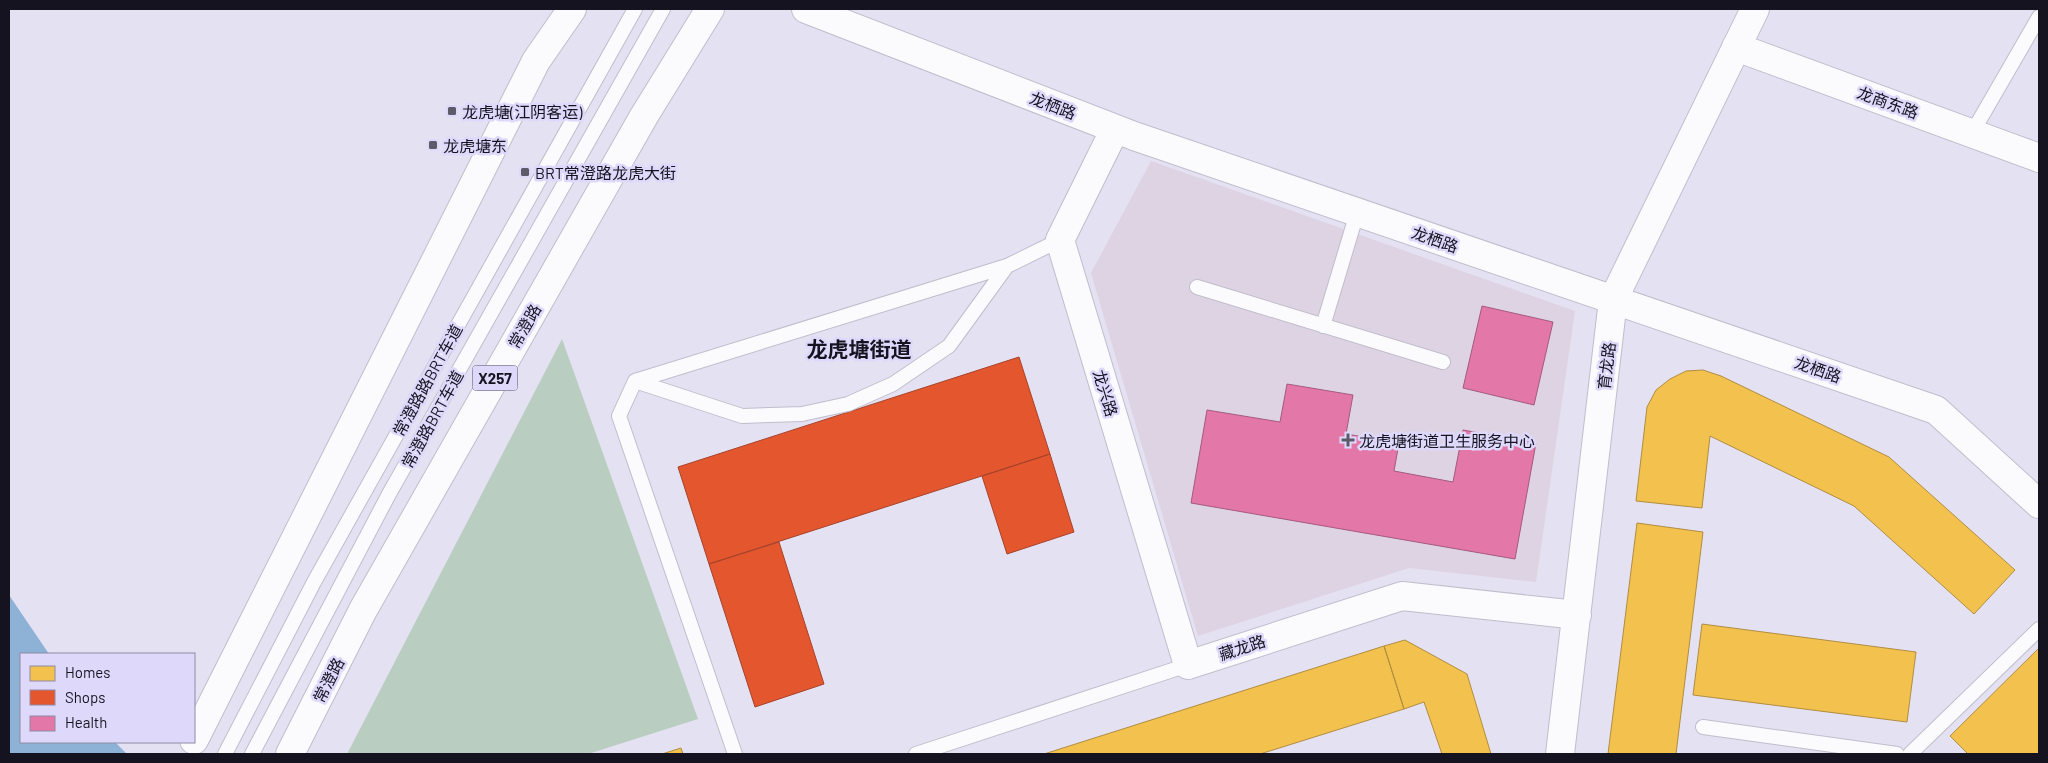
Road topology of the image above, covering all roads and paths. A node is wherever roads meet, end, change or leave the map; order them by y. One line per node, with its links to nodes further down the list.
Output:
1 (572, 9): 25 (street)
2 (635, 9): 26 (lane, 常澄路路BRT车道)
3 (663, 9): 27 (lane, 常澄路BRT车道)
4 (710, 9): 28 (street, 常澄路 / X257)
5 (806, 9): 9 (street, 龙栖路)
6 (1755, 9): 8 (street, 育龙路)
7 (2039, 17): 10 (lane)
8 (1736, 47): 10 (street, 龙商东路); 16 (street, 育龙路)
9 (1115, 129): 12 (street, 龙栖路); 13 (street)
10 (1972, 133): 11 (street, 龙商东路)
11 (2039, 158)
12 (1357, 213): 16 (street, 龙栖路); 17 (lane)
13 (1060, 240): 14 (lane); 23 (street, 龙兴路)
14 (1007, 266): 19 (lane); 19 (lane)
15 (1197, 287): 17 (lane)
16 (1613, 300): 20 (street, 龙栖路); 21 (street, 育龙路)
17 (1323, 326): 18 (lane)
18 (1443, 362)
19 (635, 381): 29 (lane)
20 (2039, 504)
21 (1576, 615): 23 (street, 藏龙路); 31 (street, 育龙路)
22 (2039, 629): 33 (lane)
23 (1188, 665): 30 (lane, 藏龙路)
24 (1702, 727): 32 (lane)
25 (195, 737)
26 (226, 754)
27 (252, 754)
28 (290, 754)
29 (735, 754)
30 (916, 754)
31 (1560, 754)
32 (1897, 754)
33 (1910, 754)

